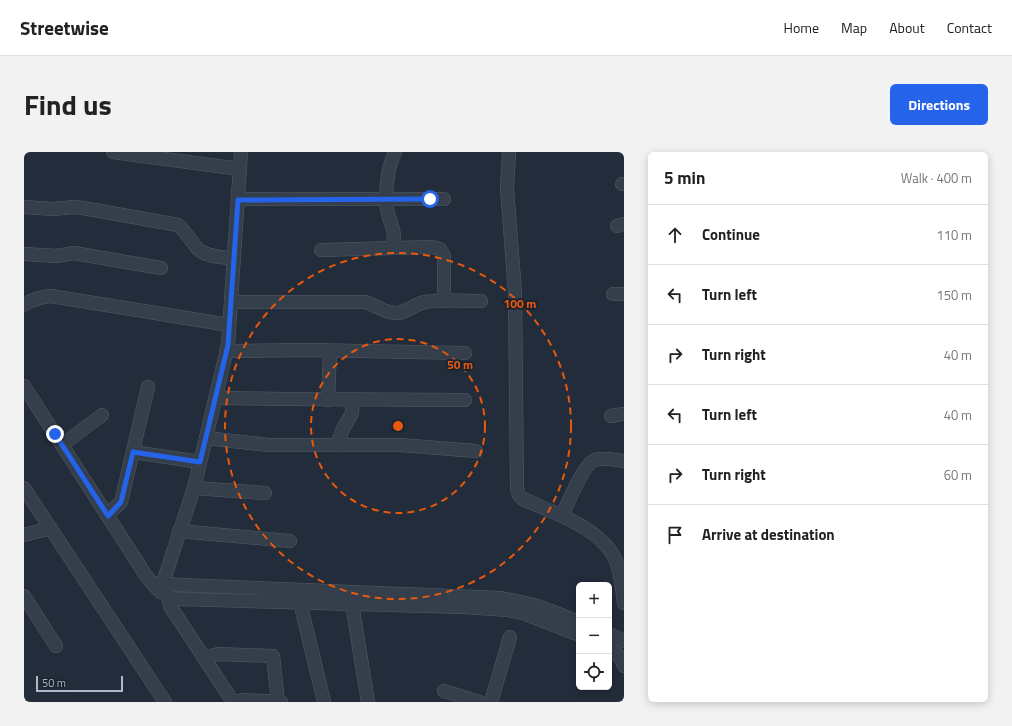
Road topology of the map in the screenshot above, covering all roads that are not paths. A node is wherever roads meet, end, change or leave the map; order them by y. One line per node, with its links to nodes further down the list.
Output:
1 (113, 152): 5 (street)
2 (241, 152): 6 (street)
3 (395, 152): 7 (street)
4 (509, 152): 42 (street)
5 (184, 157): 6 (street)
6 (240, 169): 9 (street)
7 (386, 199): 8 (street); 9 (street); 11 (street)
8 (444, 199)
9 (238, 200): 14 (street)
10 (24, 207): 14 (street)
11 (393, 248): 12 (street); 16 (street)
12 (321, 250)
13 (24, 254): 15 (street)
14 (234, 259): 18 (street)
15 (162, 268)
16 (444, 301): 17 (street); 18 (street)
17 (481, 301)
18 (231, 302): 20 (street)
19 (24, 305): 20 (street)
20 (229, 325): 21 (street)
21 (226, 351): 22 (street); 26 (street)
22 (330, 351): 23 (street); 27 (street)
23 (465, 353)
24 (24, 386): 32 (street)
25 (148, 387): 35 (street)
26 (215, 398): 27 (street); 31 (street)
27 (328, 400): 28 (street)
28 (353, 400): 29 (street); 33 (street)
29 (465, 400)
30 (102, 415): 32 (street)
31 (206, 438): 33 (street); 37 (street)
32 (62, 445): 41 (street)
33 (337, 445): 34 (street)
34 (476, 451)
35 (133, 452): 37 (street); 41 (street)
36 (624, 461): 42 (street)
37 (200, 462): 39 (street)
38 (24, 488): 43 (street)
39 (194, 488): 40 (street); 44 (street)
40 (265, 493)
41 (108, 516): 47 (street)
42 (562, 516): 50 (street)
43 (51, 528): 45 (street); 62 (street)
44 (180, 531): 46 (street); 47 (street)
45 (24, 535)
46 (290, 541)
47 (161, 589): 49 (street); 52 (street); 59 (street)
48 (24, 596): 57 (street)
49 (300, 602): 51 (street); 66 (street)
50 (624, 603)
51 (352, 604): 53 (street); 67 (street)
52 (576, 621)
53 (576, 635)
54 (612, 635): 56 (street)
55 (510, 637): 69 (street)
56 (624, 640): 58 (street)
57 (56, 646)
58 (613, 650): 60 (street)
59 (204, 658): 63 (street); 64 (street)
60 (624, 666)
61 (444, 691): 68 (street)
62 (165, 702)
63 (234, 702): 64 (street)
64 (278, 702): 65 (street)
65 (281, 702)
66 (324, 702)
67 (368, 702)
68 (479, 702)
69 (491, 702)

